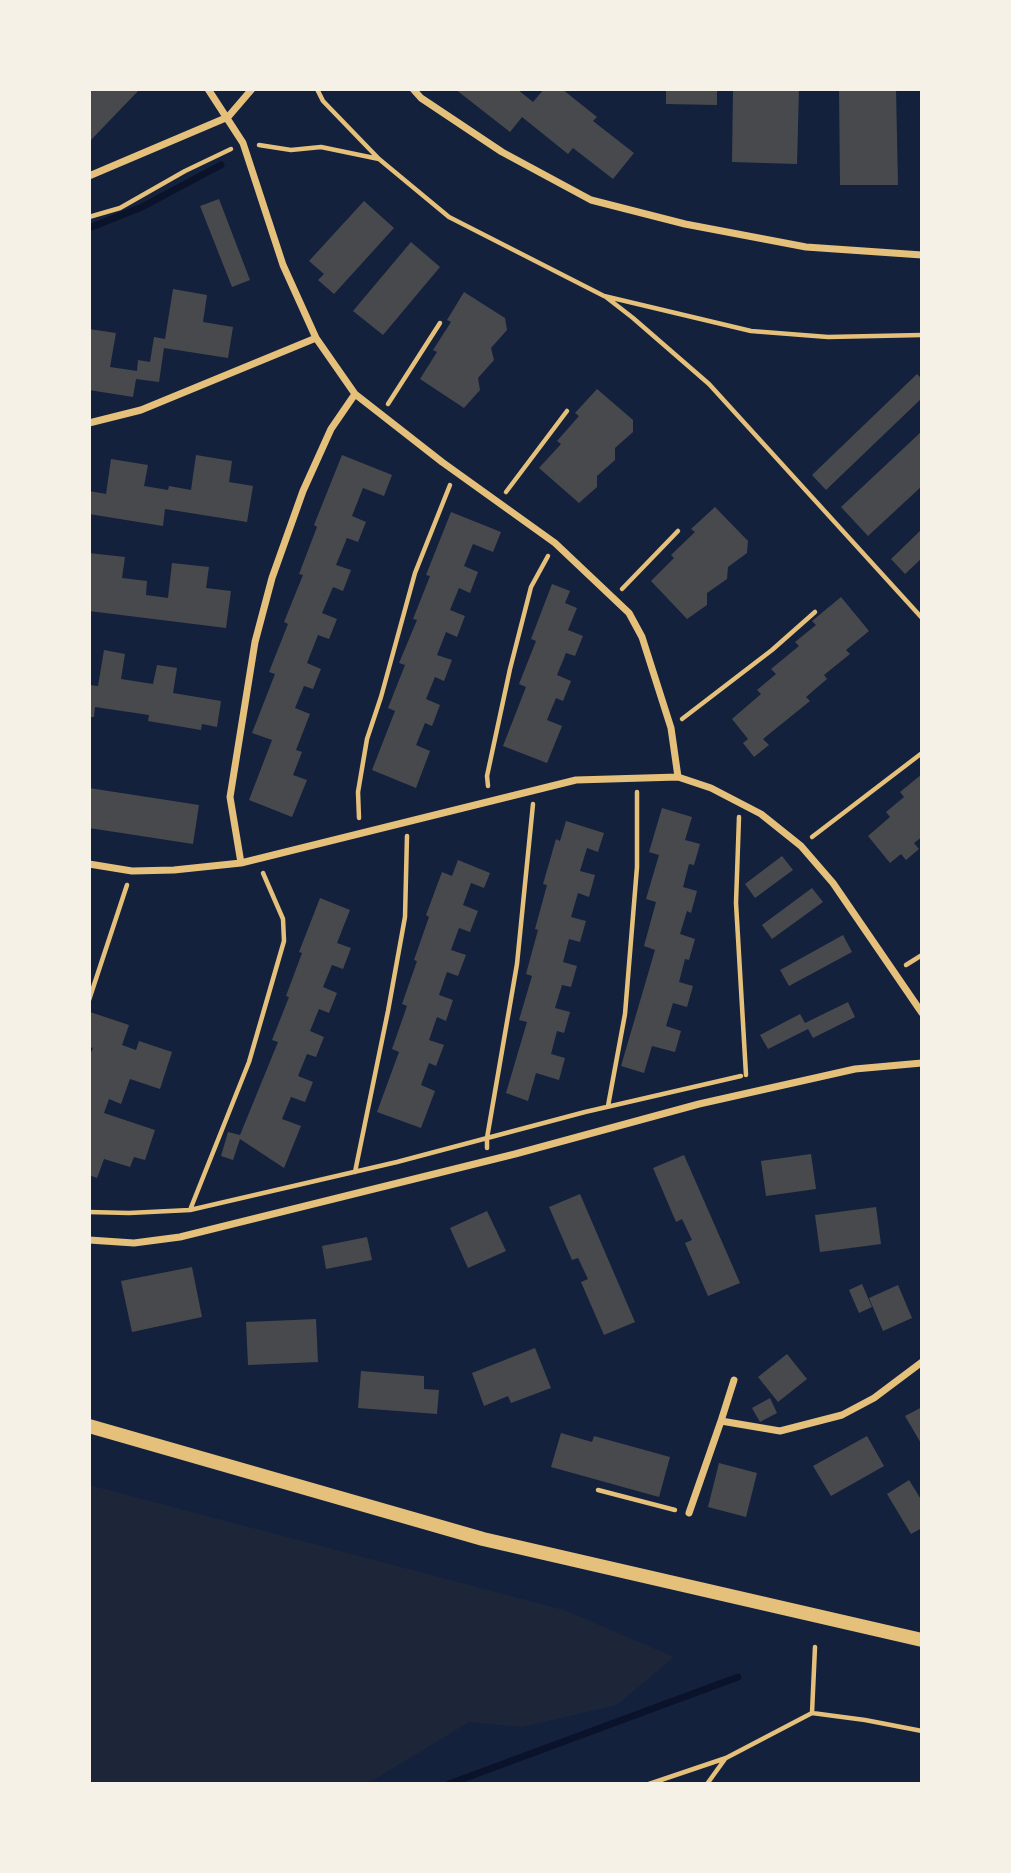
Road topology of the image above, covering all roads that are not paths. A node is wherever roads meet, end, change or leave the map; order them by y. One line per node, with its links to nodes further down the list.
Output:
1 (208, 89): 4 (street)
2 (252, 89): 4 (street)
3 (413, 89): 6 (street)
4 (228, 117): 5 (street); 7 (street)
5 (89, 176)
6 (922, 255)
7 (316, 338): 8 (street); 9 (street)
8 (355, 394): 10 (street); 11 (street)
9 (89, 423)
10 (678, 777): 11 (street); 13 (street)
11 (240, 863): 12 (street)
12 (89, 864)
13 (922, 1013)
14 (922, 1063): 15 (street)
15 (89, 1240)
16 (922, 1362): 18 (street)
17 (734, 1380): 18 (street)
18 (721, 1420): 20 (street)
19 (89, 1426): 21 (main road)
20 (690, 1513)
21 (922, 1640)

